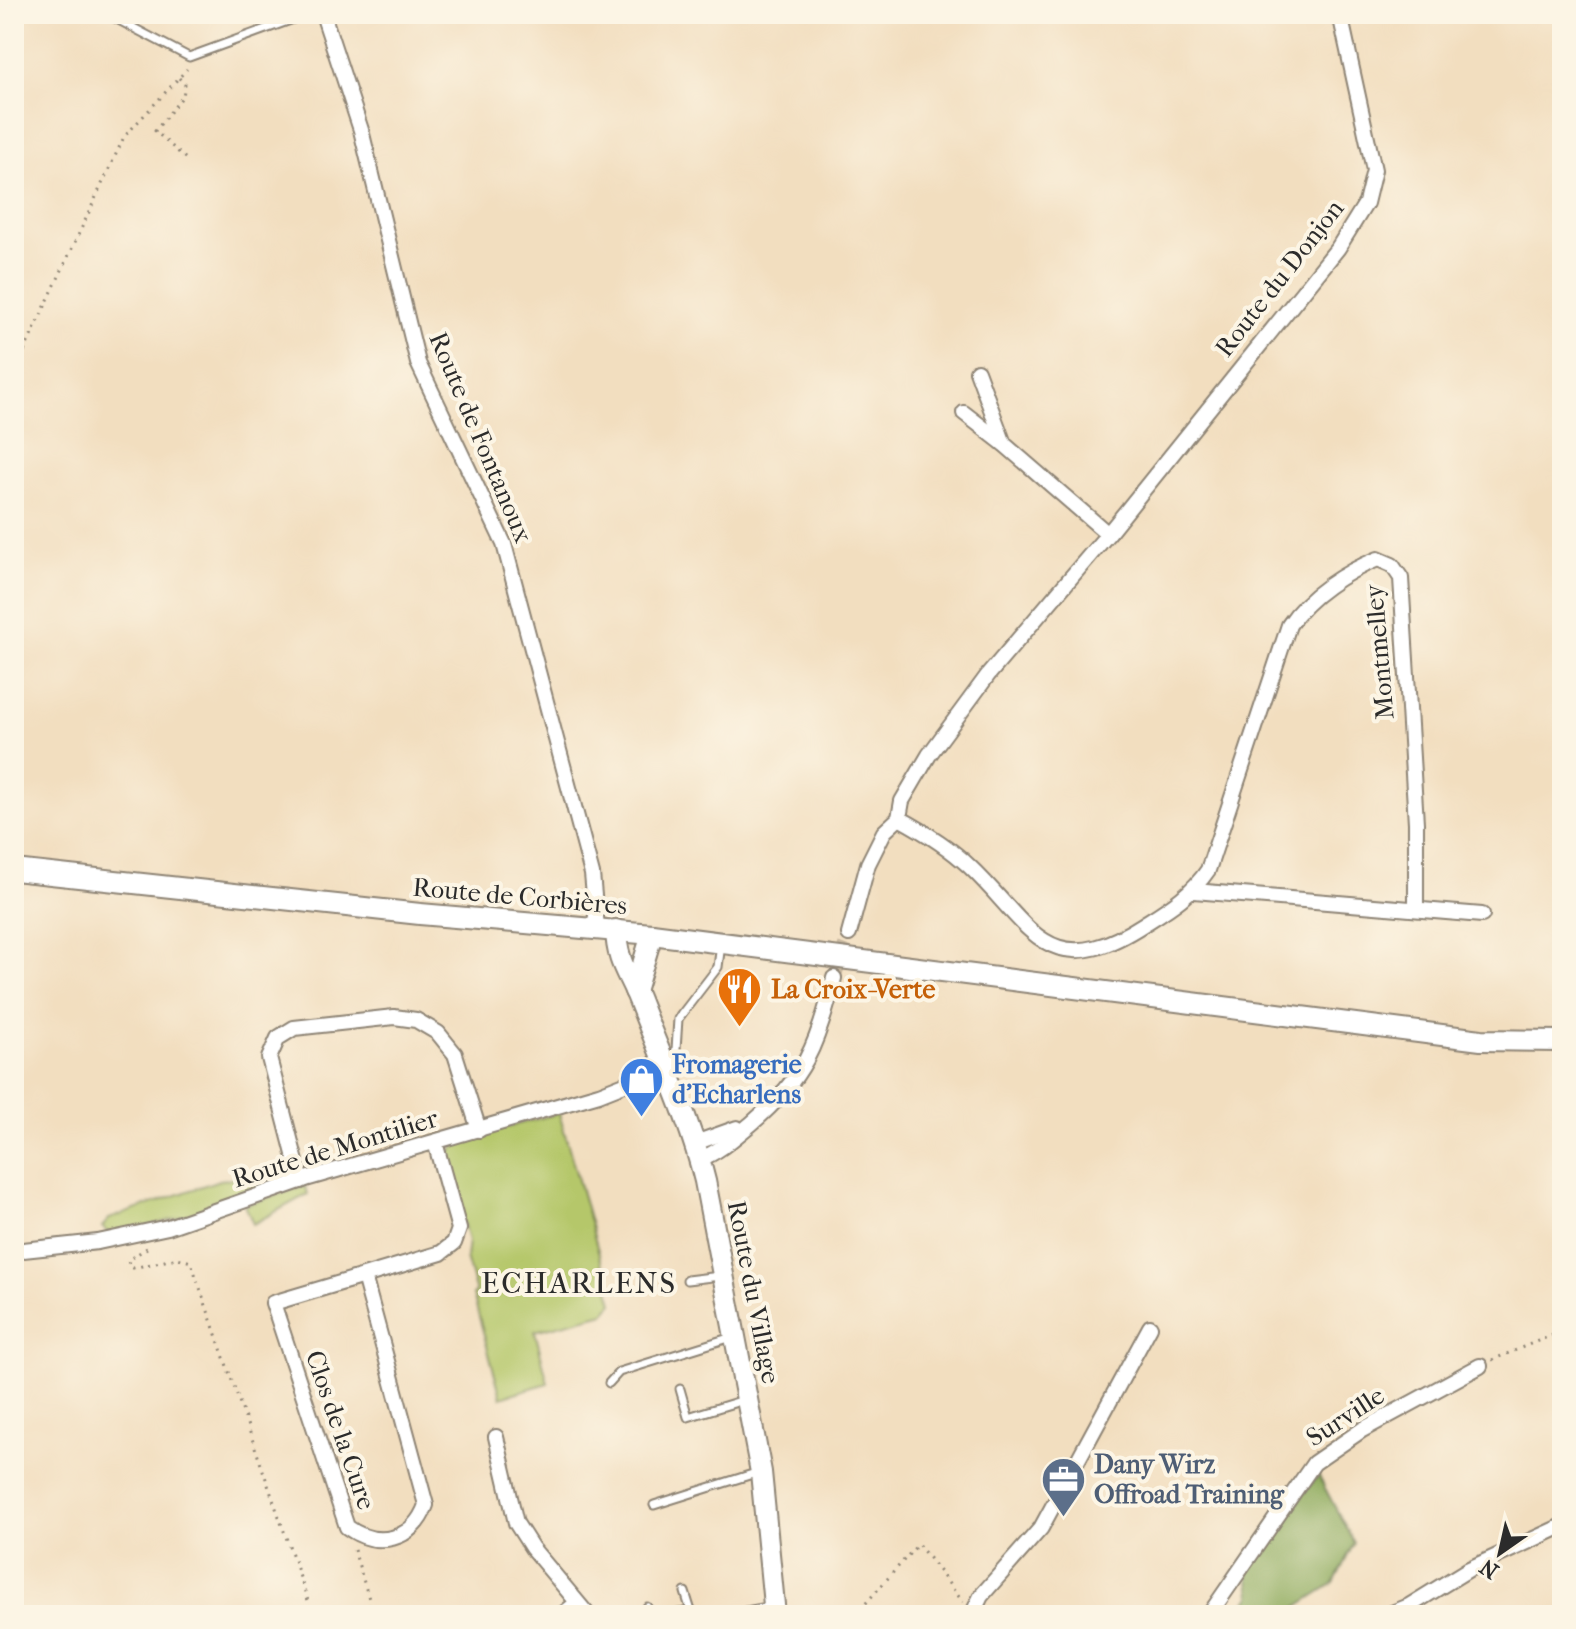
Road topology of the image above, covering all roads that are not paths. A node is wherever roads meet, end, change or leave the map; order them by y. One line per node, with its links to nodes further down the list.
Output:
1 (107, 14): 2 (lane)
2 (307, 14)
3 (323, 14): 14 (street, Route de Fontanoux)
4 (1340, 14): 8 (street, Route du Donjon)
5 (977, 371): 7 (street)
6 (964, 413): 7 (street)
7 (1004, 444): 8 (street)
8 (1108, 534): 9 (street, Route du Donjon)
9 (899, 818): 11 (street); 16 (street, Route du Donjon)
10 (14, 870): 14 (main road, Route de Corbières)
11 (1194, 891): 12 (street); 12 (street, Montmelley)
12 (1416, 907): 13 (street)
13 (1482, 915)
14 (606, 929): 15 (main road, Route de Corbières); 19 (main road, Route du Village)
15 (652, 934): 17 (main road, Route de Corbières); 19 (main road)
16 (849, 934)
17 (721, 943): 20 (main road, Route de Corbières); 21 (lane)
18 (834, 978): 24 (street)
19 (635, 991): 21 (main road, Route du Village)
20 (1562, 1041)
21 (665, 1068): 22 (street, Route de Montilier); 24 (main road, Route du Village)
22 (479, 1130): 23 (street, Route de Montilier); 25 (street)
23 (435, 1142): 25 (street, Route de Montilier); 27 (street, Clos de la Cure)
24 (698, 1151): 28 (main road, Route du Village)
25 (301, 1181): 26 (street, Route de Montilier)
26 (14, 1251)
27 (364, 1276): 27 (street, Clos de la Cure)
28 (726, 1276): 29 (lane); 31 (main road, Route du Village)
29 (687, 1280)
30 (1150, 1327): 48 (street)
31 (737, 1336): 33 (lane); 35 (main road, Route du Village)
32 (1480, 1366): 49 (street, Surville)
33 (609, 1383)
34 (680, 1389): 35 (lane)
35 (749, 1399): 37 (main road, Route du Village)
36 (496, 1437): 41 (street)
37 (761, 1472): 38 (lane); 42 (main road, Route du Village)
38 (654, 1505)
39 (1562, 1526): 50 (street)
40 (685, 1592): 43 (lane)
41 (577, 1599): 44 (lane); 45 (street)
42 (775, 1610): 47 (lane)
43 (695, 1613): 46 (lane)
44 (556, 1615)
45 (588, 1615)
46 (668, 1615)
47 (725, 1615)
48 (972, 1615)
49 (1209, 1615)
50 (1387, 1615)

